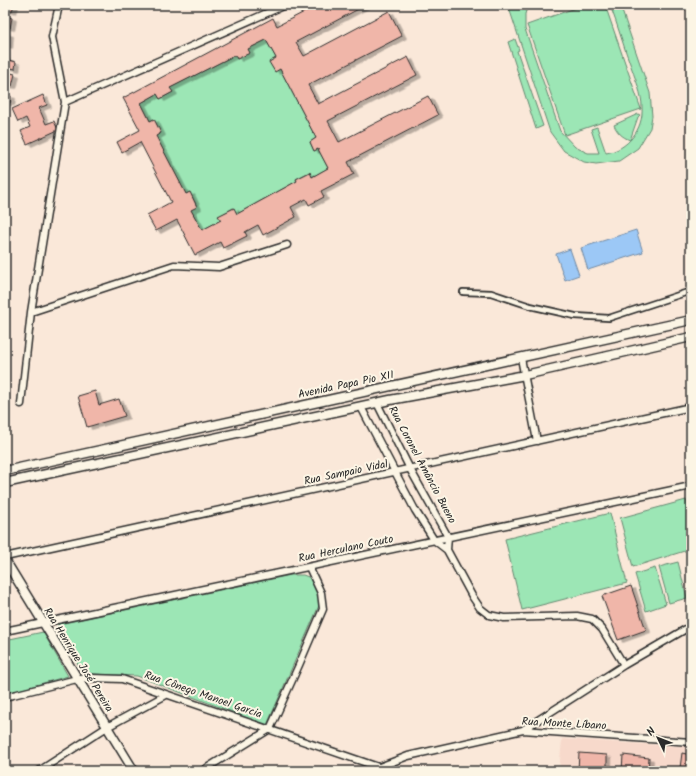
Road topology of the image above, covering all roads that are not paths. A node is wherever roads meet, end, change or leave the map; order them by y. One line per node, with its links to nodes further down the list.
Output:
1 (59, 5): 3 (street)
2 (285, 5): 3 (street)
3 (65, 102): 7 (street)
4 (287, 245): 7 (street)
5 (691, 291): 6 (street)
6 (463, 292)
7 (32, 312): 13 (street)
8 (691, 320): 10 (street, Avenida Papa Pio XII)
9 (691, 337): 11 (street)
10 (521, 358): 11 (street); 16 (street, Avenida Papa Pio XII)
11 (525, 375): 12 (street); 18 (street)
12 (377, 403): 14 (street); 21 (street, Rua Coronel Amâncio Bueno)
13 (21, 404)
14 (361, 407): 17 (street); 23 (street)
15 (691, 407): 18 (street, Rua Sampaio Vidal)
16 (210, 426): 17 (street); 19 (street, Avenida Papa Pio XII)
17 (213, 439): 20 (street)
18 (537, 441): 21 (street, Rua Sampaio Vidal)
19 (82, 454): 20 (street); 22 (street, Avenida Papa Pio XII)
20 (84, 466): 24 (street)
21 (410, 469): 23 (street, Rua Sampaio Vidal); 26 (street, Rua Coronel Amâncio Bueno)
22 (5, 471)
23 (394, 473): 27 (street); 29 (street, Rua Sampaio Vidal)
24 (5, 483)
25 (691, 486): 26 (street, Rua Herculano Couto)
26 (448, 537): 27 (street, Rua Herculano Couto); 28 (street)
27 (434, 540): 28 (street); 30 (street, Rua Herculano Couto)
28 (447, 550): 34 (street)
29 (5, 558): 31 (street, Rua Henrique José Pereira)
30 (309, 567): 31 (street, Rua Herculano Couto); 39 (street)
31 (43, 624): 33 (street, Rua Herculano Couto); 35 (street, Rua Henrique José Pereira)
32 (691, 626): 34 (street)
33 (5, 631)
34 (624, 665): 40 (street)
35 (77, 679): 36 (street, Rua Cônego Manoel Garcia); 37 (street, Rua Cônego Manoel Garcia); 38 (street, Rua Henrique José Pereira)
36 (166, 695): 38 (street); 39 (street, Rua Cônego Manoel Garcia)
37 (5, 697)
38 (107, 727): 43 (street); 44 (street, Rua Henrique José Pereira)
39 (270, 729): 42 (street, Rua Cônego Manoel Garcia); 45 (street)
40 (523, 730): 41 (street, Rua Monte Líbano); 42 (street, Rua Monte Líbano)
41 (691, 742)
42 (377, 766): 46 (street, Rua Monte Líbano); 47 (street, Rua Cônego Manoel Garcia)
43 (39, 771)
44 (134, 771)
45 (202, 771)
46 (369, 771)
47 (390, 771)

